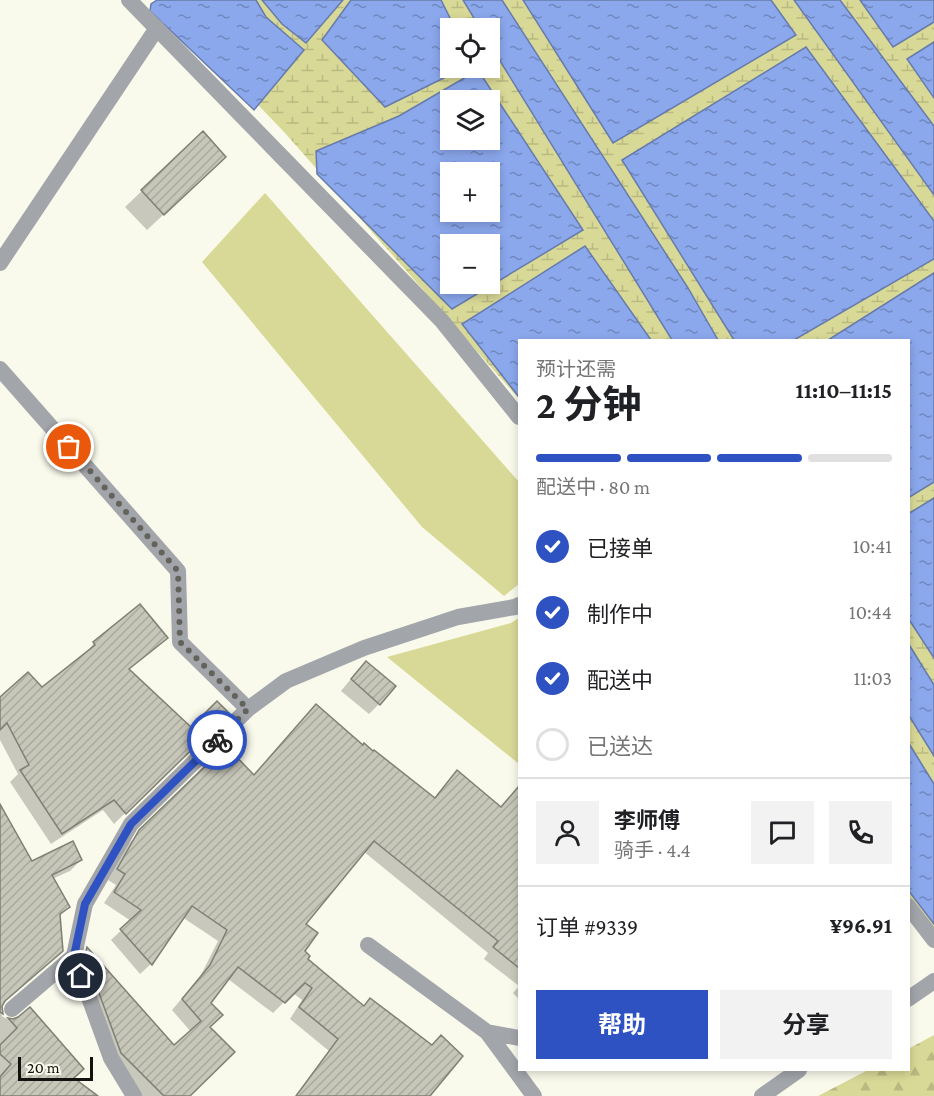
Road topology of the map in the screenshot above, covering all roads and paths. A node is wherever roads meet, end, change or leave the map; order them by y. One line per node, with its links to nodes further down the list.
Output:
1 (129, 0): 2 (street)
2 (156, 28): 3 (street); 5 (street)
3 (0, 263)
4 (0, 369): 7 (street)
5 (518, 416)
6 (518, 605): 7 (street)
7 (248, 709): 11 (street)
8 (910, 909): 9 (street)
9 (934, 940)
10 (369, 945): 15 (street)
11 (74, 956): 14 (street); 18 (street)
12 (934, 981): 13 (street)
13 (910, 998)
14 (12, 1009)
15 (487, 1032): 16 (street); 19 (street)
16 (518, 1038)
17 (799, 1071): 20 (street)
18 (134, 1096)
19 (534, 1096)
20 (762, 1096)

